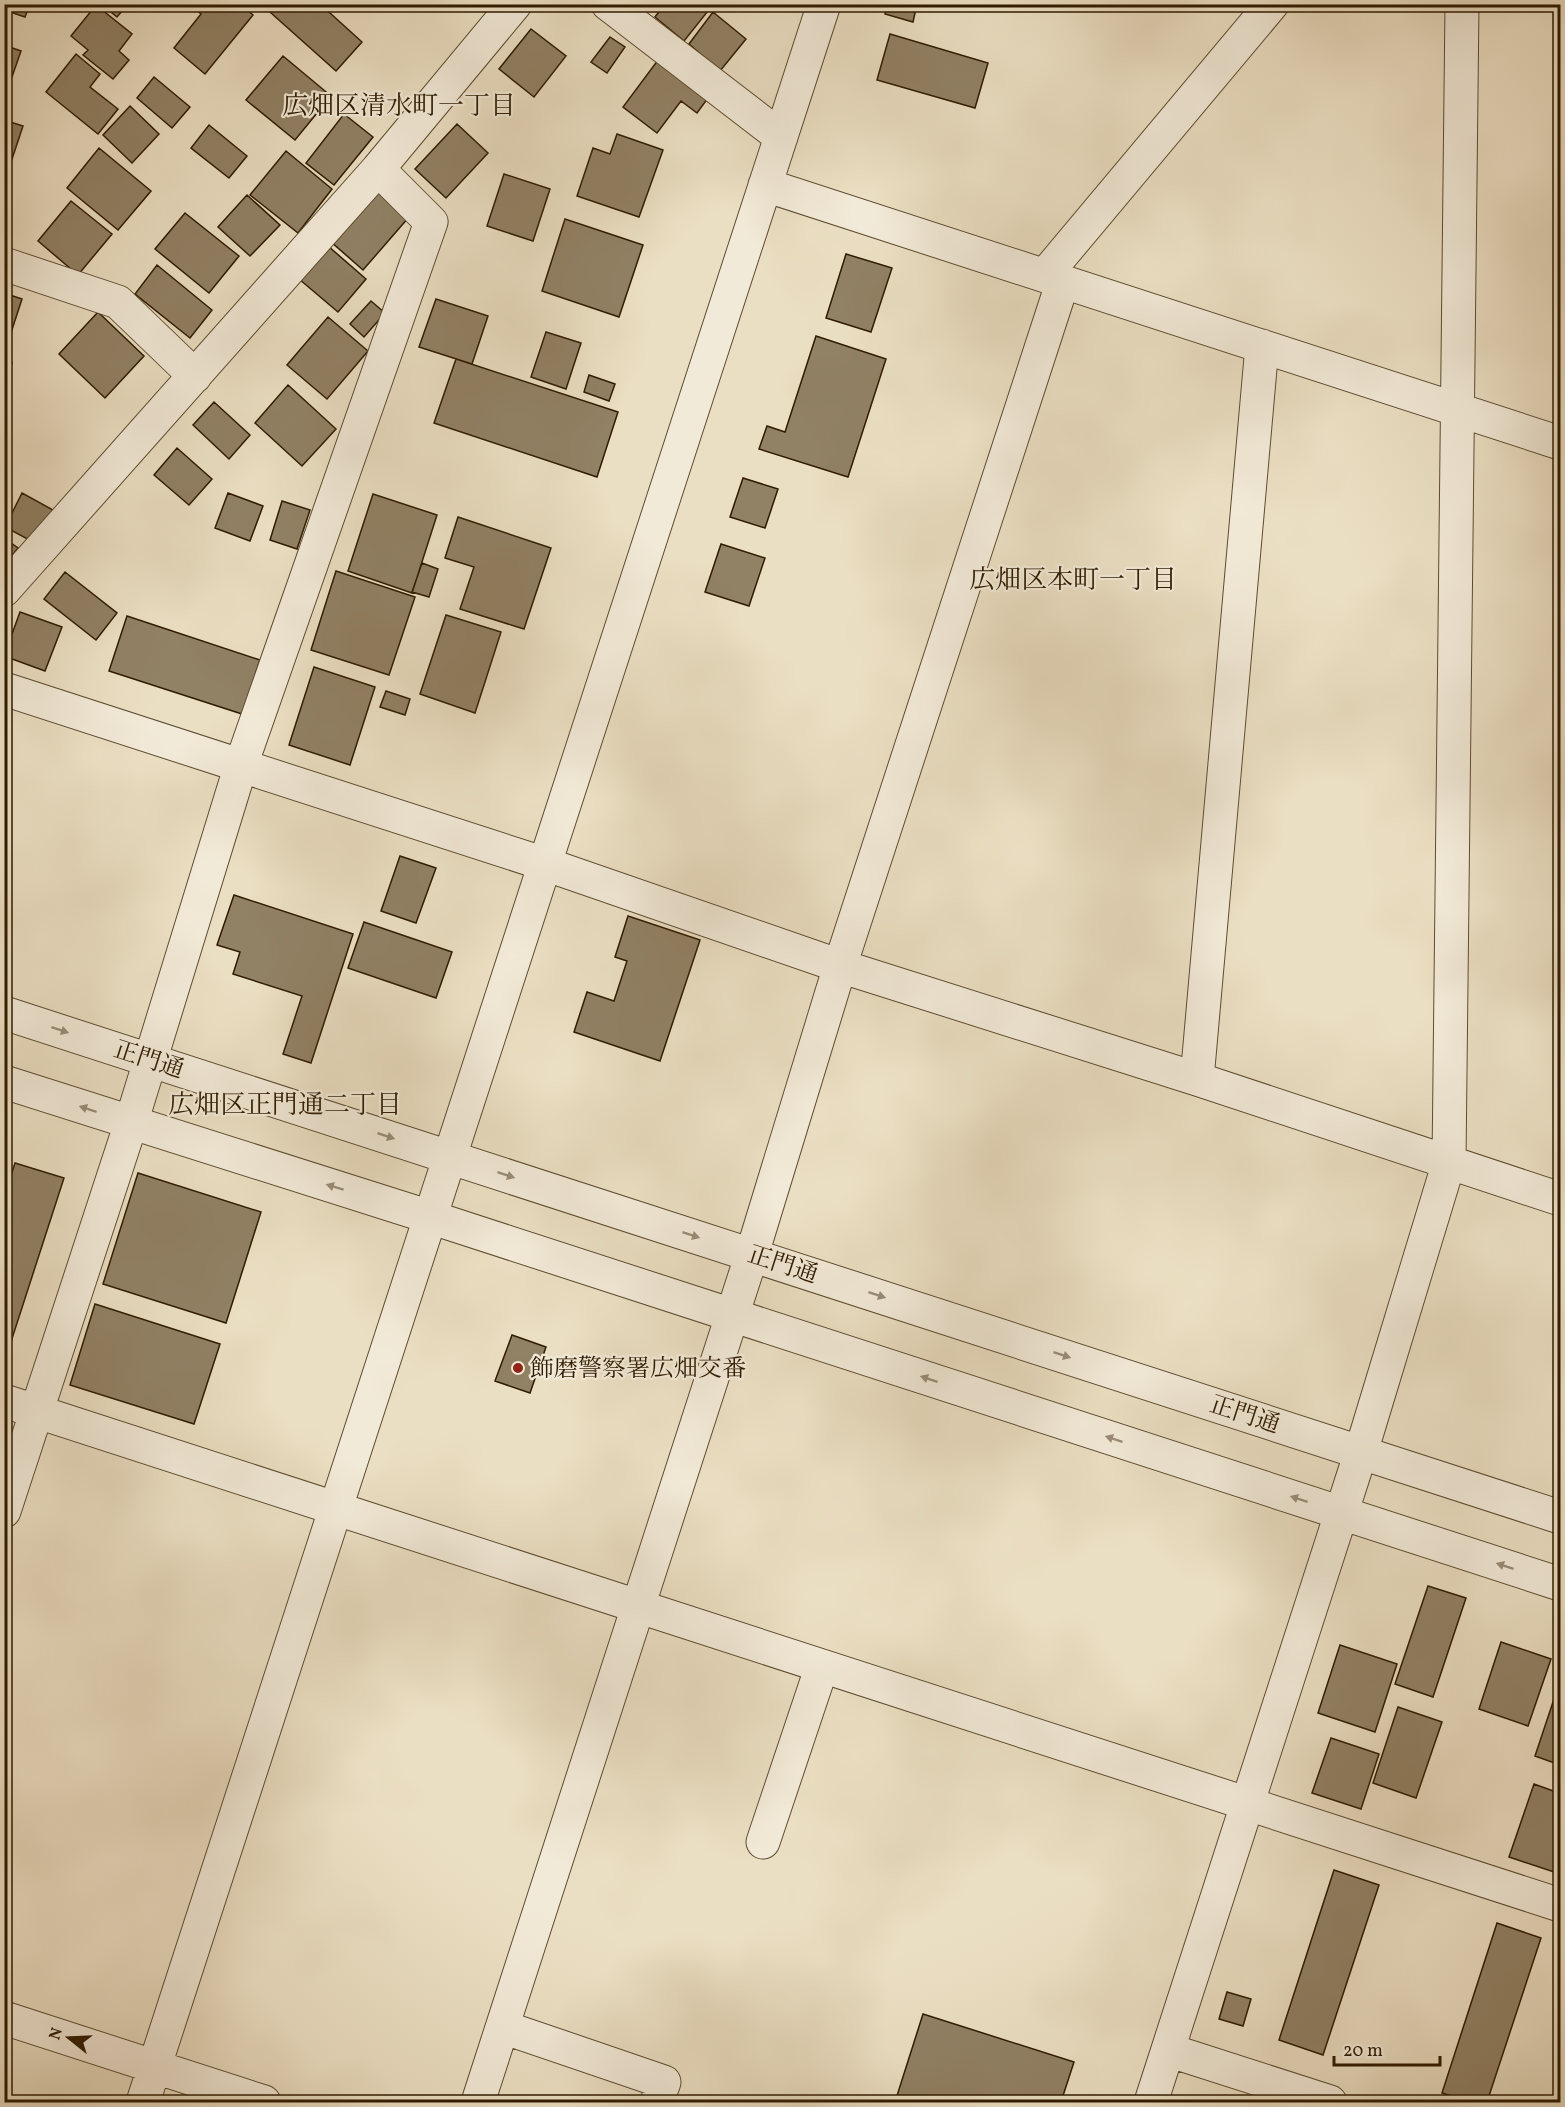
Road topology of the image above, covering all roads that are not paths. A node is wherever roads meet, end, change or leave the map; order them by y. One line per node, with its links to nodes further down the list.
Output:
1 (515, 4): 7 (street)
2 (608, 4): 6 (street)
3 (824, 4): 6 (street)
4 (1272, 4): 10 (street)
5 (1462, 4): 13 (street)
6 (781, 137): 8 (street)
7 (378, 169): 12 (street); 17 (street)
8 (765, 185): 10 (street); 18 (street)
9 (4, 264): 12 (street)
10 (1054, 278): 11 (street); 19 (street)
11 (1262, 346): 13 (street); 22 (street)
12 (195, 376): 15 (street)
13 (1457, 409): 14 (street); 26 (street)
14 (1560, 443)
15 (4, 590)
16 (4, 689): 17 (street)
17 (241, 765): 18 (street); 21 (street)
18 (545, 864): 19 (street); 25 (street)
19 (840, 966): 22 (street); 29 (street)
20 (4, 1012): 21 (street, 正門通, one-way to 21)
21 (151, 1059): 24 (street); 25 (street, 正門通, one-way to 25)
22 (1197, 1078): 26 (street)
23 (4, 1082): 24 (street, one-way to 23)
24 (132, 1123): 28 (street, one-way to 24); 32 (street)
25 (450, 1157): 28 (street); 29 (street, 正門通, one-way to 29)
26 (1449, 1162): 27 (street); 33 (street)
27 (1560, 1198)
28 (430, 1217): 30 (street); 34 (street)
29 (752, 1254): 30 (street); 33 (street, 正門通, one-way to 33)
30 (732, 1315): 36 (street, one-way to 30); 39 (street)
31 (4, 1401): 32 (street)
32 (37, 1411): 34 (street); 35 (street)
33 (1361, 1452): 36 (street); 37 (street, 正門通)
34 (336, 1508): 39 (street); 47 (street)
35 (4, 1511)
36 (1341, 1513): 38 (street, one-way to 36); 41 (street)
37 (1560, 1517)
38 (1560, 1584)
39 (636, 1606): 40 (street); 45 (street)
40 (822, 1666): 41 (street); 42 (street)
41 (1247, 1805): 43 (street); 46 (street)
42 (763, 1842)
43 (1560, 1905)
44 (4, 2018): 47 (street)
45 (503, 2027): 50 (street); 51 (street)
46 (1168, 2050): 52 (street); 53 (street)
47 (155, 2067): 48 (street); 49 (street)
48 (143, 2103)
49 (264, 2103)
50 (478, 2103)
51 (657, 2103)
52 (1151, 2103)
53 (1330, 2103)

